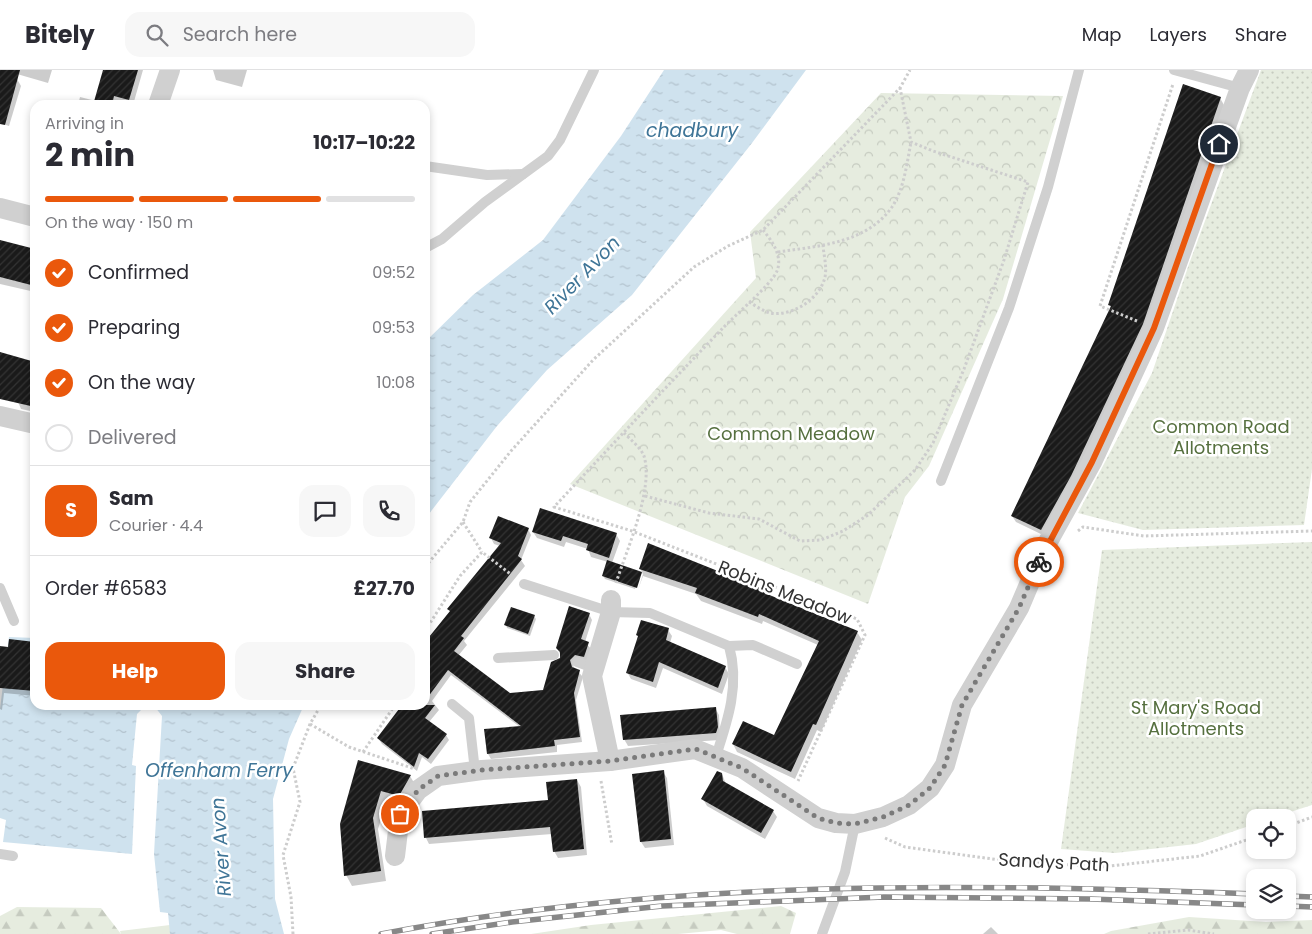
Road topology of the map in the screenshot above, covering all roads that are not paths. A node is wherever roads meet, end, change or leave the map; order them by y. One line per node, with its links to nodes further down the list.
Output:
1 (170, 70): 6 (street)
2 (594, 70): 8 (lane)
3 (1079, 70): 14 (lane)
4 (1175, 70): 5 (lane)
5 (1244, 79): 27 (street)
6 (160, 100)
7 (430, 167): 8 (lane)
8 (522, 174): 11 (lane)
9 (0, 208): 10 (street)
10 (30, 216)
11 (430, 245)
12 (0, 416): 13 (street)
13 (30, 423)
14 (941, 481)
15 (524, 584): 17 (lane)
16 (0, 588): 18 (lane)
17 (611, 606): 19 (lane); 25 (street)
18 (14, 621)
19 (729, 646): 22 (lane); 24 (lane)
20 (554, 655): 21 (lane)
21 (498, 658)
22 (798, 664)
23 (452, 704): 26 (lane)
24 (716, 756): 25 (street); 27 (street)
25 (604, 761): 26 (street)
26 (475, 771): 30 (street)
27 (855, 824): 31 (lane)
28 (0, 854): 29 (lane)
29 (13, 856)
30 (395, 856)
31 (822, 934)

